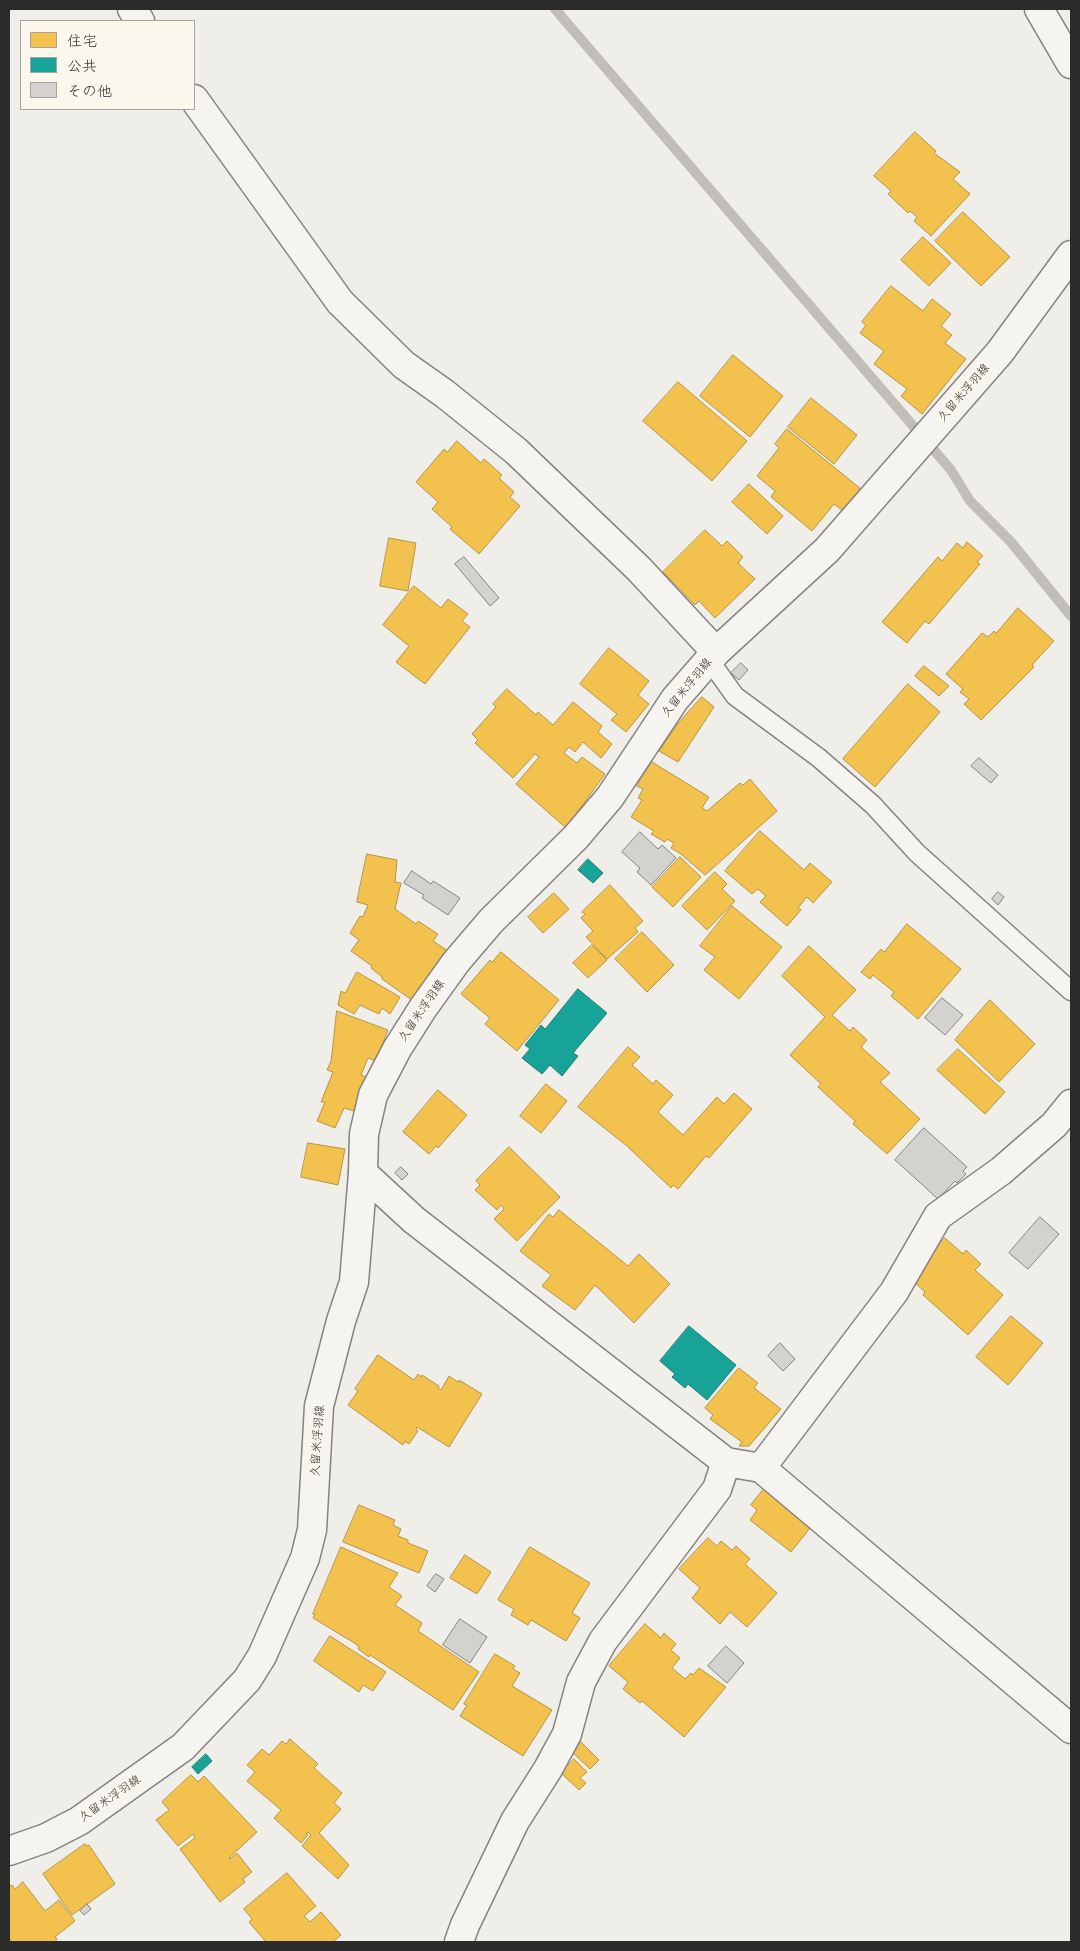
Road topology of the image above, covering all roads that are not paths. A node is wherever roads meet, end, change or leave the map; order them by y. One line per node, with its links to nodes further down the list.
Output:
1 (132, 9): 3 (street)
2 (1039, 9): 4 (street)
3 (139, 20)
4 (1071, 64)
5 (195, 100): 7 (street)
6 (1071, 255): 7 (street, 久留米浮羽線)
7 (713, 656): 8 (lane); 10 (street, 久留米浮羽線)
8 (1071, 991)
9 (1071, 1104): 12 (street)
10 (363, 1173): 11 (street); 14 (street, 久留米浮羽線)
11 (726, 1462): 12 (street); 15 (street)
12 (762, 1468): 13 (street)
13 (1071, 1729)
14 (9, 1851)
15 (459, 1942)

